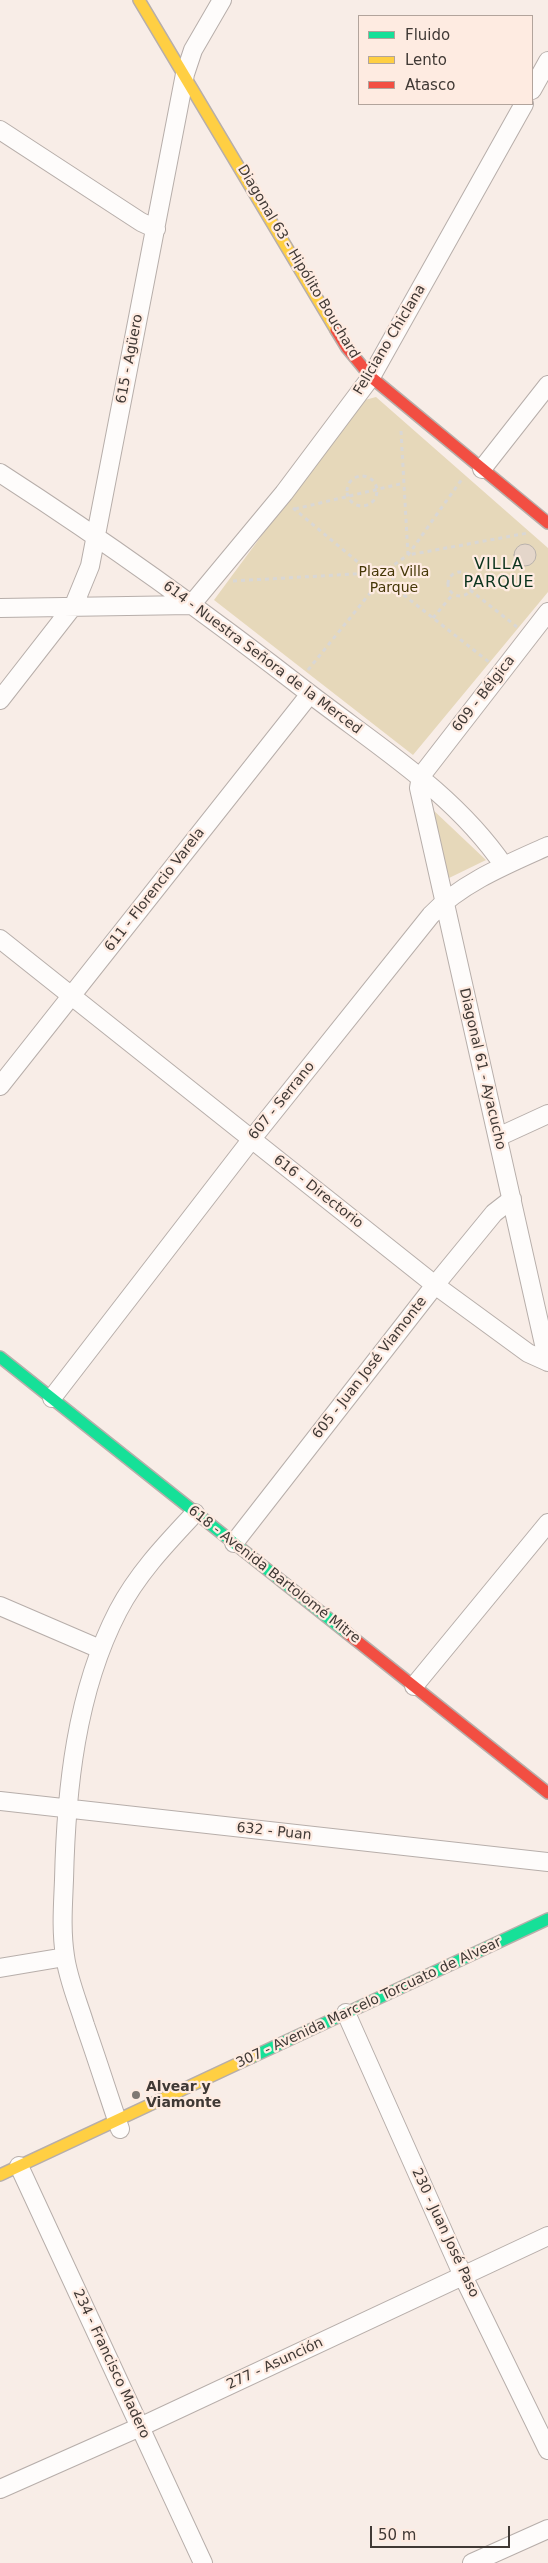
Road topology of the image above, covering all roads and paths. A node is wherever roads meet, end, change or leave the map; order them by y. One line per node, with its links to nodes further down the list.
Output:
1 (140, 0): 4 (main road, Diagonal 63 - Hipólito Bouchard)
2 (222, 0): 4 (street, 615 - Agüero)
3 (548, 61): 5 (street)
4 (185, 74): 8 (street, 615 - Agüero); 9 (main road, Diagonal 63 - Hipólito Bouchard)
5 (533, 88)
6 (523, 105): 9 (street, Feliciano Chiclana)
7 (0, 130): 8 (street)
8 (156, 228): 21 (street, 615 - Agüero)
9 (371, 377): 11 (main road, Diagonal 63 - Hipólito Bouchard); 17 (street, Feliciano Chiclana)
10 (548, 385): 12 (street)
11 (400, 403): 12 (main road, Diagonal 63 - Hipólito Bouchard); 14 (path)
12 (478, 466): 19 (main road, Diagonal 63 - Hipólito Bouchard); 22 (path)
13 (0, 473): 21 (street, 614 - Nuestra Señora de la Merced)
14 (404, 482): 15 (path); 22 (path)
15 (377, 488): 16 (path); 16 (path); 16 (path)
16 (348, 495): 18 (path)
17 (280, 498): 18 (path); 25 (street, Feliciano Chiclana)
18 (294, 509): 24 (path)
19 (548, 523)
20 (529, 533): 22 (path)
21 (95, 535): 30 (street, 614 - Nuestra Señora de la Merced); 31 (street, 615 - Agüero)
22 (408, 555): 23 (path)
23 (388, 569): 24 (path); 26 (path)
24 (372, 573): 25 (path); 27 (path)
25 (208, 583): 30 (street, Feliciano Chiclana)
26 (391, 585): 27 (path); 34 (path)
27 (374, 587): 37 (path)
28 (470, 590): 29 (path); 29 (path); 35 (path)
29 (453, 594): 34 (path)
30 (191, 604): 31 (street); 37 (street, 614 - Nuestra Señora de la Merced)
31 (74, 606): 32 (street); 38 (street, 615 - Agüero)
32 (0, 608)
33 (548, 612): 35 (street, 609 - Bélgica)
34 (433, 618): 36 (path)
35 (528, 636): 36 (street, 609 - Bélgica)
36 (501, 672): 39 (street, 609 - Bélgica)
37 (304, 689): 39 (street, 614 - Nuestra Señora de la Merced); 44 (street, 611 - Florencio Varela)
38 (0, 700)
39 (421, 776): 41 (street, 614 - Nuestra Señora de la Merced); 42 (street, Diagonal 61 - Ayacucho)
40 (548, 846): 41 (street, 607 - Serrano)
41 (504, 866): 42 (street, 607 - Serrano)
42 (443, 902): 47 (street, Diagonal 61 - Ayacucho); 48 (street, 607 - Serrano)
43 (0, 939): 44 (street, 616 - Directorio)
44 (72, 996): 45 (street, 611 - Florencio Varela); 48 (street, 616 - Directorio)
45 (0, 1086)
46 (548, 1114): 47 (street)
47 (498, 1137): 49 (street, Diagonal 61 - Ayacucho)
48 (251, 1140): 50 (street, 616 - Directorio); 53 (street, 607 - Serrano)
49 (512, 1199): 50 (street, 605 - Juan José Viamonte); 52 (street, Diagonal 61 - Ayacucho)
50 (436, 1285): 52 (street, 616 - Directorio); 56 (street, 605 - Juan José Viamonte)
51 (0, 1357): 53 (main road, 618 - Avenida Bartolomé Mitre)
52 (548, 1362)
53 (52, 1398): 54 (main road, 618 - Avenida Bartolomé Mitre)
54 (195, 1513): 56 (main road, 618 - Avenida Bartolomé Mitre); 58 (street)
55 (548, 1523): 59 (street)
56 (234, 1543): 59 (main road, 618 - Avenida Bartolomé Mitre)
57 (0, 1606): 58 (street)
58 (100, 1649): 62 (street)
59 (414, 1686): 60 (main road, 618 - Avenida Bartolomé Mitre)
60 (548, 1793)
61 (0, 1801): 62 (street, 632 - Puan)
62 (68, 1809): 63 (street, 632 - Puan); 65 (street)
63 (548, 1862)
64 (548, 1920): 67 (main road, 307 - Avenida Marcelo Torcuato de Alvear)
65 (65, 1958): 66 (street); 68 (street)
66 (0, 1968)
67 (350, 2023): 68 (main road, 307 - Avenida Marcelo Torcuato de Alvear); 72 (street, 230 - Juan José Paso)
68 (121, 2129): 70 (main road, 307 - Avenida Marcelo Torcuato de Alvear)
69 (0, 2175): 70 (main road, 307 - Avenida Marcelo Torcuato de Alvear)
70 (23, 2175): 73 (street, 234 - Francisco Madero)
71 (548, 2236): 72 (street, 277 - Asunción)
72 (463, 2276): 73 (street, 277 - Asunción); 74 (street, 230 - Juan José Paso)
73 (140, 2427): 75 (street, 277 - Asunción); 77 (street, 234 - Francisco Madero)
74 (548, 2450)
75 (0, 2489)
76 (548, 2529): 78 (street)
77 (203, 2563)
78 (472, 2563)

